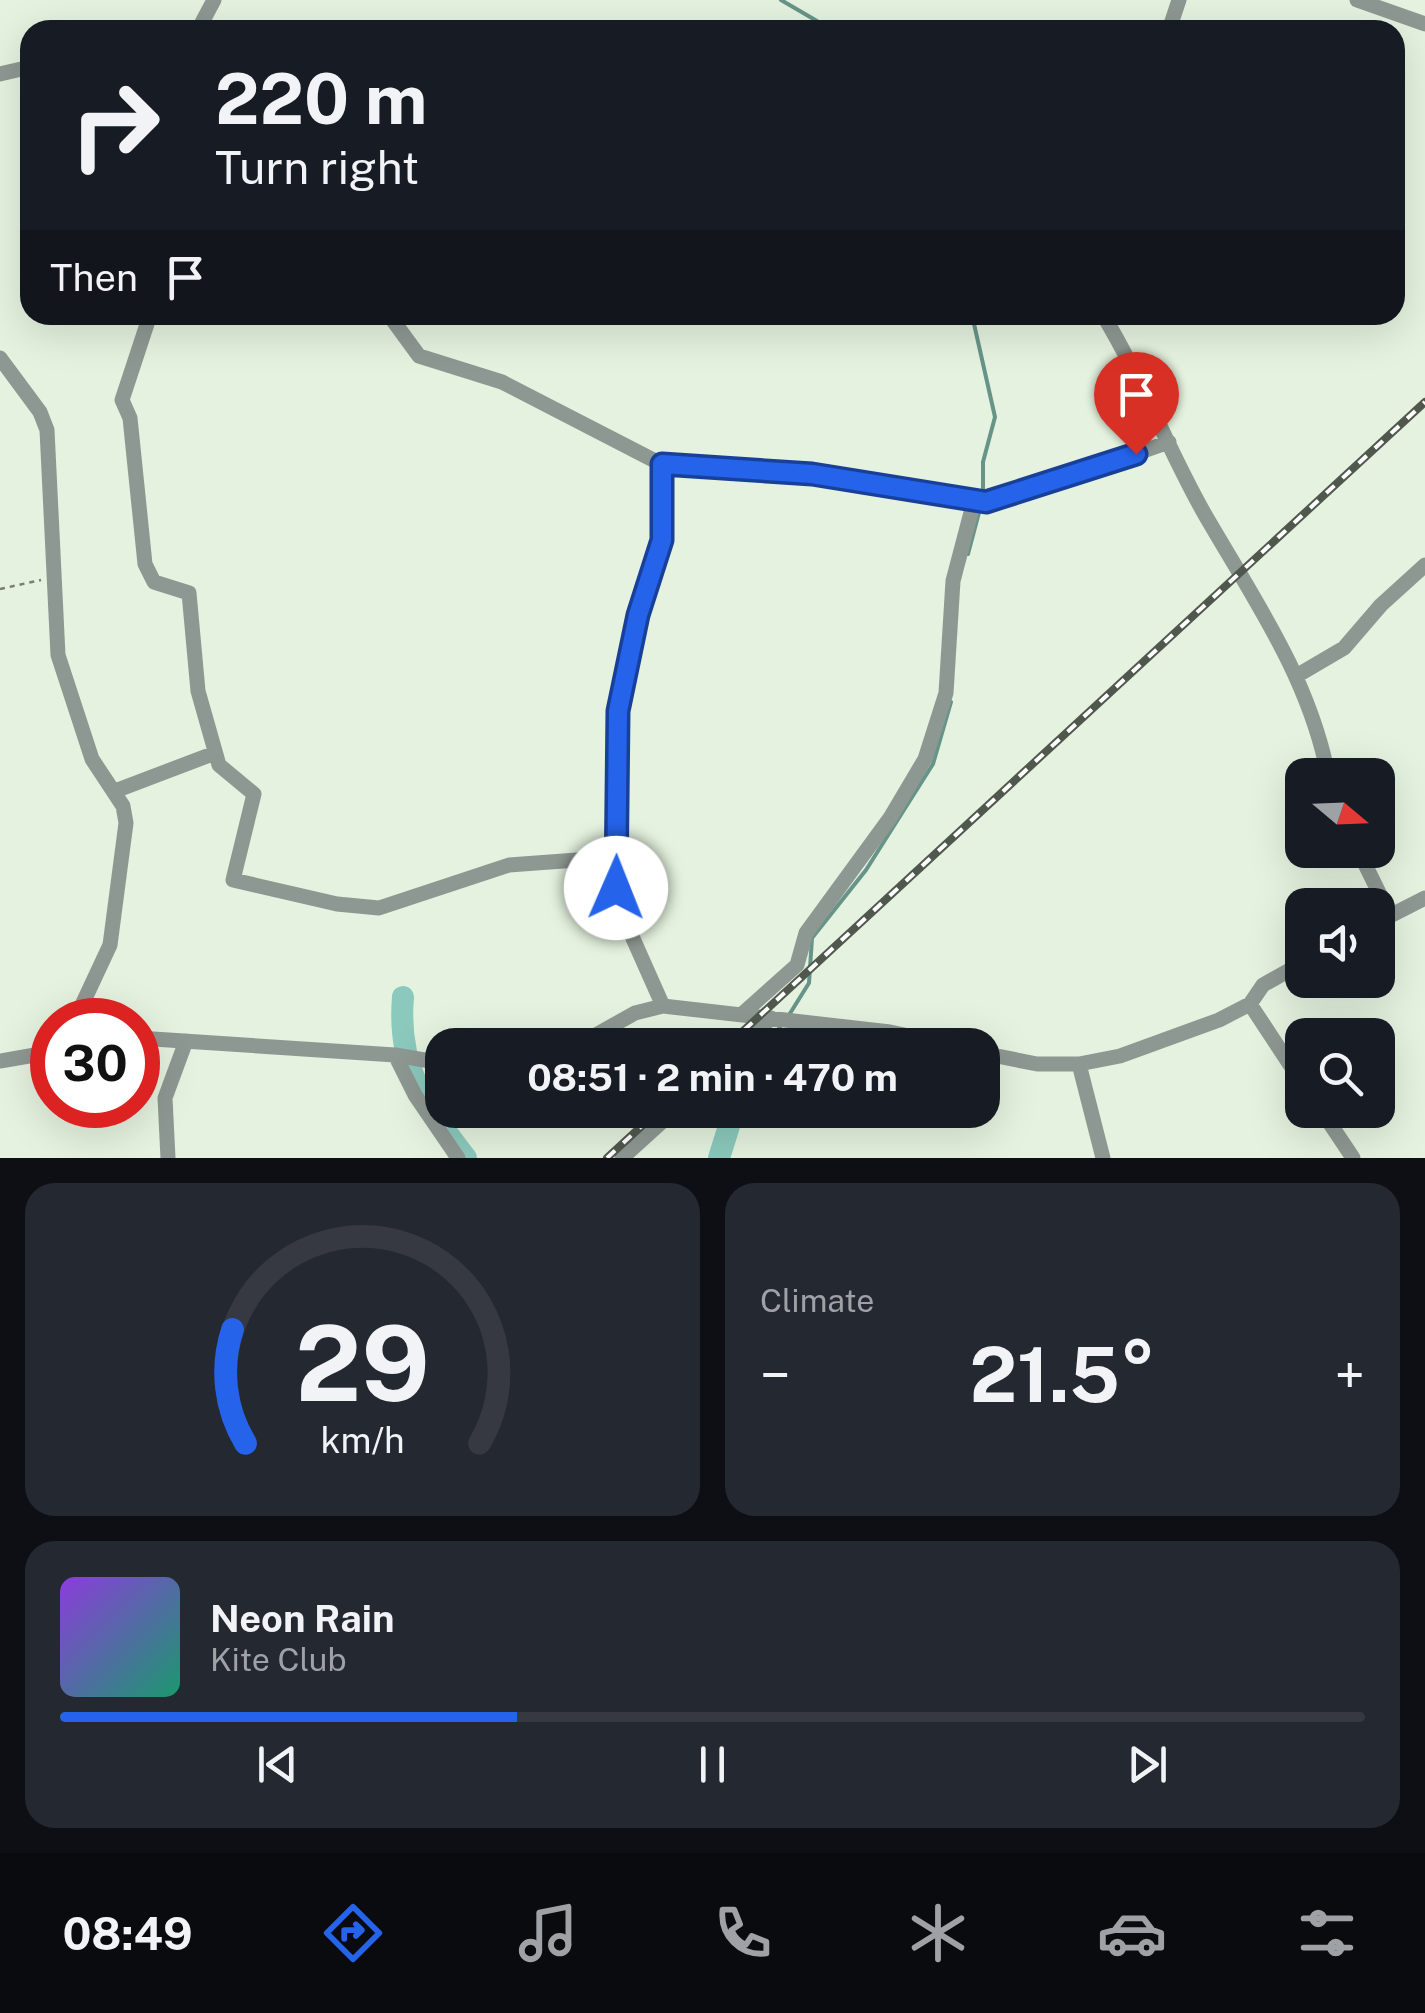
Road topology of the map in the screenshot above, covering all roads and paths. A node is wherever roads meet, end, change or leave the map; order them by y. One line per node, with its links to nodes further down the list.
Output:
1 (1357, 0): 2 (street)
2 (1425, 24)
3 (147, 325): 14 (street)
4 (397, 325): 8 (street)
5 (1108, 325): 7 (street)
6 (0, 358): 11 (street)
7 (1169, 442): 9 (street); 13 (street)
8 (662, 464): 9 (street); 17 (street)
9 (980, 502): 24 (street)
10 (1425, 565): 13 (street)
11 (52, 578): 12 (path); 16 (street)
12 (0, 589)
13 (1298, 675): 15 (street)
14 (216, 753): 16 (street); 17 (street)
15 (1325, 758)
16 (115, 791): 21 (street)
17 (618, 857): 23 (street)
18 (1425, 898): 19 (street)
19 (1395, 913)
20 (1285, 973): 22 (street)
21 (86, 998)
22 (1250, 1004): 34 (street); 37 (street)
23 (663, 1006): 24 (street); 26 (street)
24 (741, 1015): 25 (street)
25 (773, 1018): 27 (street); 28 (street)
26 (608, 1028)
27 (762, 1028)
28 (853, 1028)
29 (160, 1039): 30 (street)
30 (186, 1041): 31 (street); 40 (street)
31 (395, 1054): 35 (street); 41 (street)
32 (30, 1056): 36 (street)
33 (1000, 1057): 37 (street)
34 (1285, 1057)
35 (425, 1060)
36 (0, 1061)
37 (1078, 1064): 43 (street)
38 (655, 1128): 42 (street)
39 (1333, 1128): 44 (street)
40 (168, 1158)
41 (458, 1158)
42 (622, 1158)
43 (1104, 1158)
44 (1353, 1158)

